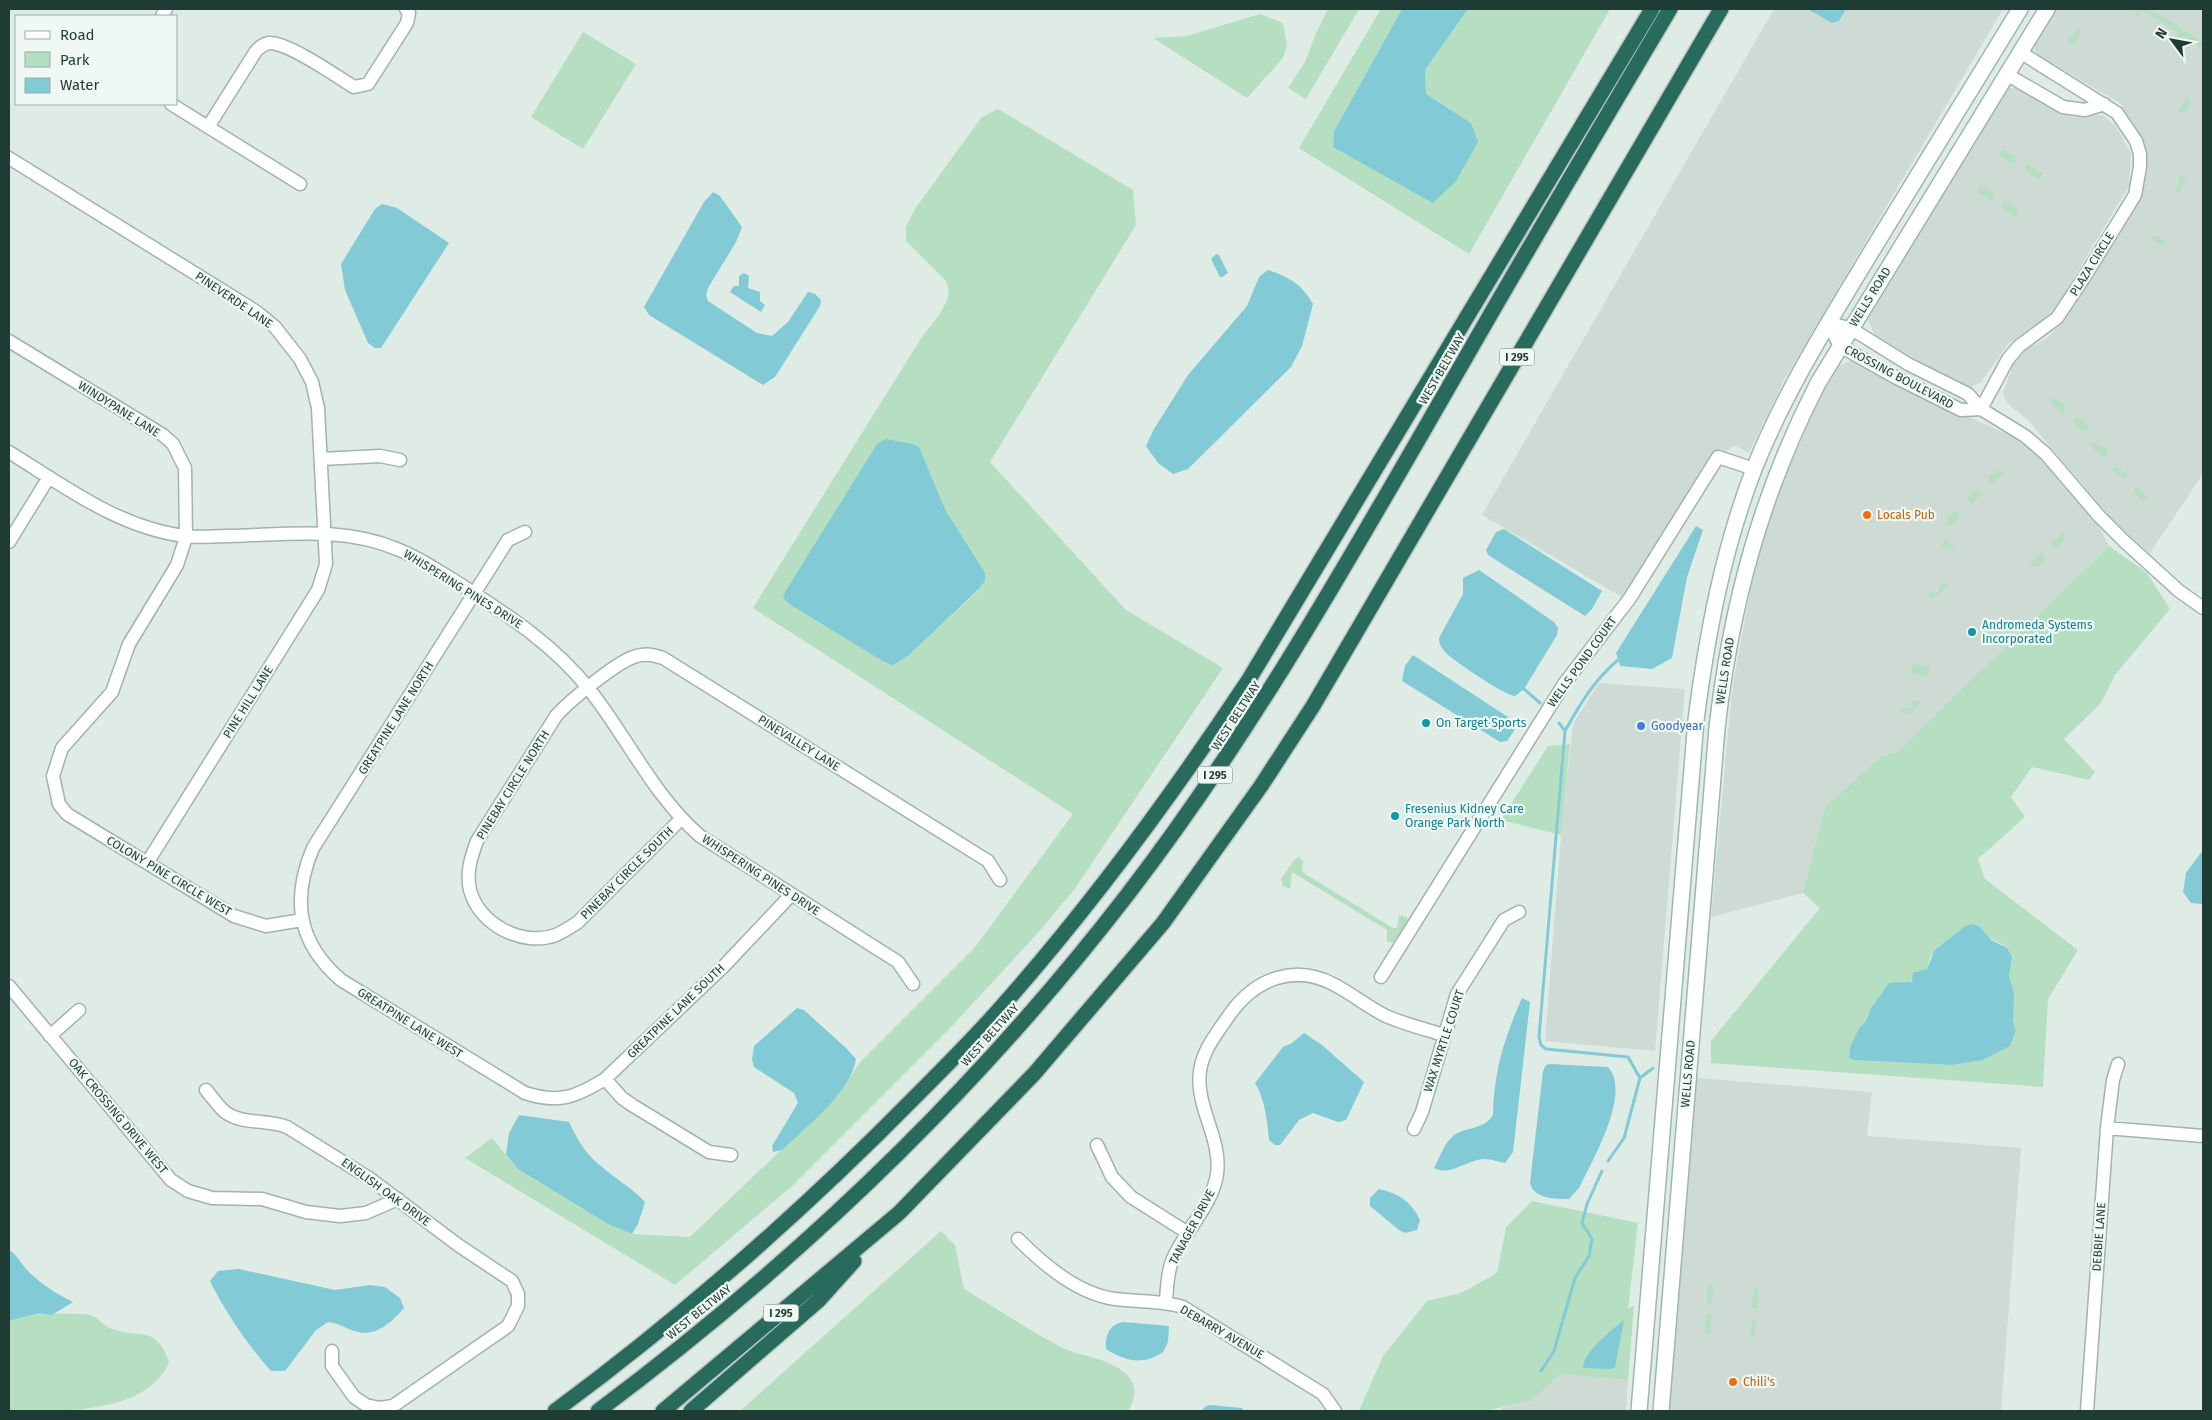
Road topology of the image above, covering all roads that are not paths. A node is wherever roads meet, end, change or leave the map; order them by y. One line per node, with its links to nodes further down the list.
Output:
1 (406, 9): 11 (street)
2 (1652, 9): 62 (highway)
3 (1670, 9): 63 (highway, WEST BELTWAY / I 295)
4 (1721, 9): 57 (highway, I 295)
5 (2020, 9): 7 (main road, WELLS ROAD)
6 (2047, 9): 8 (main road, WELLS ROAD)
7 (1994, 51): 8 (main road); 14 (main road, WELLS ROAD)
8 (2013, 63): 9 (street, PLAZA CIRCLE); 9 (street); 15 (main road, WELLS ROAD)
9 (2104, 104): 18 (street, PLAZA CIRCLE)
10 (173, 105): 11 (street)
11 (208, 127): 13 (street)
12 (9, 158): 20 (street, PINEVERDE LANE)
13 (300, 184)
14 (1828, 324): 15 (street, CROSSING BOULEVARD); 17 (street, CROSSING BOULEVARD); 22 (main road, WELLS ROAD)
15 (1850, 328): 17 (main road, WELLS ROAD); 18 (street, CROSSING BOULEVARD)
16 (9, 341): 26 (street, WINDYPANE LANE)
17 (1840, 346): 18 (street, CROSSING BOULEVARD); 37 (main road, WELLS ROAD)
18 (1981, 408): 29 (street, CROSSING BOULEVARD)
19 (9, 452): 23 (street, WHISPERING PINES DRIVE)
20 (321, 459): 21 (street); 25 (street, PINEVERDE LANE)
21 (400, 460)
22 (1754, 469): 32 (main road, WELLS ROAD); 41 (street, WELLS POND COURT)
23 (49, 477): 26 (street, WHISPERING PINES DRIVE); 27 (street)
24 (525, 532): 28 (street, GREATPINE LANE NORTH)
25 (325, 533): 26 (street, WHISPERING PINES DRIVE); 28 (street, WHISPERING PINES DRIVE); 34 (street, PINE HILL LANE)
26 (186, 536): 31 (street, WINDYPANE LANE)
27 (9, 542)
28 (475, 594): 30 (street, WHISPERING PINES DRIVE); 39 (street, GREATPINE LANE NORTH)
29 (2203, 608)
30 (589, 688): 33 (street, WHISPERING PINES DRIVE); 35 (street, PINEVALLEY LANE); 40 (street, PINEBAY CIRCLE NORTH)
31 (55, 791): 34 (street, COLONY PINE CIRCLE WEST)
32 (1688, 814): 37 (main road); 67 (main road, WELLS ROAD)
33 (681, 819): 36 (street, WHISPERING PINES DRIVE); 40 (street, PINEBAY CIRCLE SOUTH)
34 (147, 863): 39 (street, COLONY PINE CIRCLE WEST)
35 (1000, 880)
36 (791, 895): 42 (street, WHISPERING PINES DRIVE); 48 (street, GREATPINE LANE SOUTH)
37 (1703, 904): 68 (main road, WELLS ROAD)
38 (1519, 912): 45 (street, WAX MYRTLE COURT)
39 (302, 920): 50 (street, GREATPINE LANE WEST)
40 (490, 921)
41 (1381, 978)
42 (913, 984)
43 (9, 986): 46 (street, OAK CROSSING DRIVE WEST)
44 (79, 1010): 46 (street)
45 (1444, 1034): 52 (street, WAX MYRTLE COURT); 58 (street, TANAGER DRIVE)
46 (50, 1036): 56 (street, OAK CROSSING DRIVE WEST)
47 (2118, 1064): 51 (street, DEBBIE LANE)
48 (606, 1079): 50 (street, GREATPINE LANE SOUTH); 55 (street)
49 (206, 1090): 56 (street, ENGLISH OAK DRIVE)
50 (544, 1100)
51 (2107, 1128): 53 (street); 69 (street, DEBBIE LANE)
52 (1414, 1129)
53 (2203, 1136)
54 (1097, 1145): 58 (street)
55 (731, 1155)
56 (398, 1199): 61 (street, ENGLISH OAK DRIVE)
57 (899, 1213): 64 (highway, I 295); 65 (highway)
58 (1188, 1233): 60 (street, TANAGER DRIVE)
59 (1018, 1239): 60 (street, DEBARRY AVENUE)
60 (1166, 1302): 66 (street, DEBARRY AVENUE)
61 (332, 1351)
62 (555, 1411)
63 (598, 1411)
64 (663, 1411)
65 (691, 1411)
66 (1335, 1411)
67 (1639, 1411)
68 (1661, 1411)
69 (2087, 1411)

